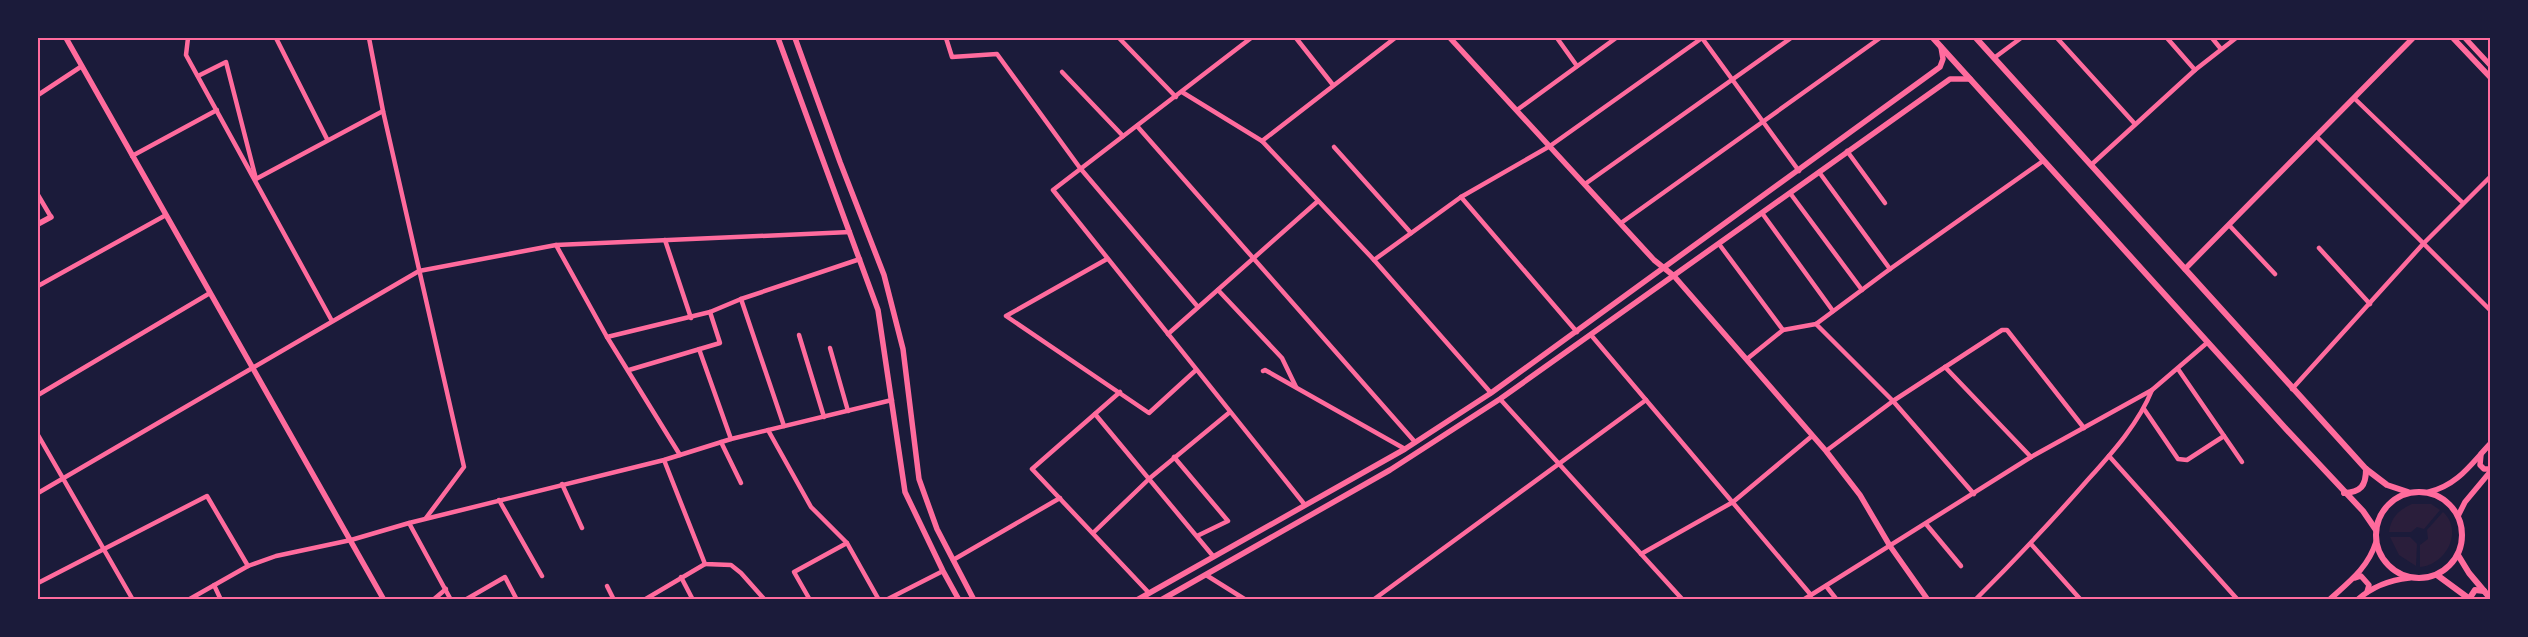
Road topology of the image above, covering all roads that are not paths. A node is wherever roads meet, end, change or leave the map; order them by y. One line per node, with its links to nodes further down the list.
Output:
1 (66, 38): 32 (street)
2 (188, 38): 36 (street)
3 (276, 38): 53 (street)
4 (369, 38): 47 (street)
5 (778, 38): 79 (street)
6 (796, 38): 192 (street)
7 (946, 38): 61 (street)
8 (1119, 38): 43 (street)
9 (1250, 38): 41 (street)
10 (1296, 38): 40 (street)
11 (1395, 38): 40 (street)
12 (1450, 38): 46 (street)
13 (1557, 38): 33 (street)
14 (1616, 38): 33 (street)
15 (1702, 38): 39 (street); 55 (street)
16 (1791, 38): 39 (street)
17 (1880, 38): 48 (street)
18 (1933, 38): 28 (main road)
19 (1976, 38): 30 (main road)
20 (2021, 38): 30 (street)
21 (2057, 38): 49 (street)
22 (2167, 38): 34 (street)
23 (2212, 38): 29 (street)
24 (2236, 38): 29 (street)
25 (2412, 38): 44 (street)
26 (2453, 38): 37 (street)
27 (2465, 38): 31 (street)
28 (1941, 47): 38 (main road); 62 (street)
29 (2221, 49): 34 (street)
30 (1994, 58): 60 (main road)
31 (2490, 64)
32 (82, 66): 42 (street); 58 (street)
33 (1577, 66): 46 (street)
34 (2195, 70): 49 (street)
35 (1062, 72): 51 (street)
36 (198, 76): 45 (street); 65 (street)
37 (2490, 77)
38 (1970, 79): 57 (street); 59 (main road)
39 (1733, 80): 48 (street); 66 (street)
40 (1333, 85): 54 (street)
41 (1182, 92): 43 (street); 54 (street)
42 (38, 95)
43 (1176, 97): 50 (street)
44 (2354, 98): 52 (street); 72 (street)
45 (217, 110): 58 (street); 65 (street)
46 (1517, 110): 55 (street)
47 (383, 111): 53 (street); 93 (street)
48 (1763, 123): 62 (street); 76 (street)
49 (2135, 124): 60 (street)
50 (1137, 126): 51 (street); 86 (street)
51 (1123, 136): 61 (street)
52 (2316, 136): 78 (street); 83 (street)
53 (327, 139): 65 (street)
54 (1262, 142): 70 (street)
55 (1550, 146): 66 (street); 69 (street)
56 (1334, 147): 80 (street)
57 (1847, 151): 63 (street); 71 (street)
58 (132, 156): 74 (street)
59 (2044, 161): 91 (street); 115 (main road)
60 (2091, 165): 92 (main road)
61 (1080, 168): 88 (street); 102 (street)
62 (1799, 171): 90 (street)
63 (1819, 172): 67 (street); 91 (street)
64 (2490, 177): 72 (street)
65 (256, 179): 107 (street)
66 (1585, 184): 76 (street)
67 (1790, 193): 73 (street); 98 (street)
68 (38, 195): 75 (street)
69 (1461, 197): 80 (street); 110 (street)
70 (1318, 201): 86 (street); 89 (street)
71 (1885, 203)
72 (2463, 203): 83 (street)
73 (1762, 214): 82 (street); 105 (street)
74 (166, 216): 96 (street); 99 (street)
75 (51, 217): 77 (street)
76 (1621, 223): 90 (street)
77 (38, 224)
78 (2229, 225): 92 (street); 94 (street)
79 (850, 232): 81 (street); 87 (street)
80 (1411, 233): 89 (street)
81 (665, 240): 84 (street); 106 (street)
82 (1719, 244): 95 (street); 109 (street)
83 (2423, 244): 101 (street); 103 (street)
84 (556, 245): 93 (street); 114 (street)
85 (2319, 248): 101 (street)
86 (1253, 257): 97 (street); 148 (street)
87 (860, 259): 100 (street); 132 (street)
88 (1107, 259): 111 (street); 128 (street)
89 (1374, 260): 129 (street)
90 (1663, 268): 95 (street); 110 (street)
91 (1890, 269): 98 (street)
92 (2185, 269): 126 (main road)
93 (419, 271): 107 (street); 176 (street)
94 (2275, 274)
95 (1674, 276): 113 (street); 118 (street)
96 (38, 286)
97 (1218, 290): 102 (street); 125 (street)
98 (1862, 290): 105 (street)
99 (210, 293): 120 (street); 130 (street)
100 (741, 299): 104 (street); 140 (street)
101 (2370, 304): 126 (street)
102 (1198, 307): 111 (street)
103 (2490, 310)
104 (710, 312): 106 (street); 117 (street)
105 (1833, 312): 108 (street)
106 (690, 318): 114 (street)
107 (332, 321): 120 (street)
108 (1816, 324): 109 (street); 134 (street)
109 (1783, 330): 118 (street)
110 (1577, 332): 129 (street)
111 (1168, 334): 123 (street)
112 (799, 335): 139 (street)
113 (1591, 335): 131 (street); 133 (street)
114 (607, 337): 122 (street)
115 (2208, 342): 121 (street); 169 (main road)
116 (830, 348): 136 (street)
117 (699, 350): 122 (street); 146 (street)
118 (1747, 359): 144 (street)
119 (1945, 367): 134 (street); 141 (street); 156 (street)
120 (252, 369): 162 (street); 183 (street)
121 (2178, 369): 127 (street); 145 (street)
122 (629, 370): 153 (street)
123 (1196, 370): 128 (street); 137 (street)
124 (1263, 370): 125 (street)
125 (1296, 387): 150 (street)
126 (2292, 389): 160 (main road)
127 (2152, 390): 135 (street); 141 (street)
128 (1120, 392): 138 (street)
129 (1491, 393): 148 (street)
130 (38, 395)
131 (1500, 398): 159 (street); 197 (street)
132 (892, 400): 136 (street); 196 (street)
133 (1646, 400): 159 (street); 173 (street)
134 (1893, 401): 151 (street); 170 (street)
135 (2144, 409): 145 (street); 154 (street)
136 (848, 411): 139 (street)
137 (1230, 412): 155 (street); 174 (street)
138 (1095, 414): 163 (street); 171 (street)
139 (824, 417): 140 (street)
140 (784, 426): 142 (street)
141 (2084, 428): 156 (street)
142 (768, 430): 146 (street); 185 (street)
143 (38, 435): 162 (street)
144 (1812, 436): 151 (street); 173 (street)
145 (2224, 436): 158 (street)
146 (731, 439): 147 (street)
147 (721, 442): 153 (street); 164 (street)
148 (1415, 442): 150 (street)
149 (2490, 444): 152 (street)
150 (1405, 448): 174 (street)
151 (1826, 451): 187 (street)
152 (2481, 454): 161 (street); 167 (street)
153 (680, 455): 157 (street)
154 (2109, 456): 186 (street); 240 (street)
155 (1174, 457): 163 (street); 182 (street)
156 (2031, 457): 170 (street)
157 (664, 460): 165 (street); 193 (street)
158 (2242, 462)
159 (1559, 464): 189 (street); 233 (street)
160 (2366, 470): 166 (main road); 169 (main road)
161 (2490, 471): 175 (street)
162 (62, 478): 168 (street); 188 (street)
163 (1150, 478): 181 (street); 182 (street)
164 (741, 483)
165 (562, 484): 172 (street); 179 (street)
166 (2408, 492): 167 (main road); 180 (main road)
167 (2429, 492): 175 (main road)
168 (38, 493)
169 (2344, 493): 180 (main road)
170 (1974, 494): 178 (street)
171 (1060, 498): 181 (street); 192 (street)
172 (499, 500): 176 (street); 199 (street)
173 (1733, 502): 189 (street); 211 (street)
174 (1305, 505): 191 (street)
175 (2458, 516): 190 (main road)
176 (425, 519): 177 (street)
177 (409, 523): 183 (street); 207 (street)
178 (1926, 524): 187 (street); 195 (street)
179 (582, 528)
180 (2376, 530): 184 (main road)
181 (1093, 533): 210 (street)
182 (1197, 536): 191 (street)
183 (351, 540): 194 (street); 217 (street)
184 (2376, 542): 201 (street); 202 (main road)
185 (847, 543): 226 (street); 227 (street)
186 (2032, 544): 238 (street); 239 (street)
187 (1890, 546): 206 (street); 237 (street)
188 (104, 549): 194 (street); 203 (street); 214 (street)
189 (1641, 554): 234 (street)
190 (2458, 555): 198 (main road); 208 (main road)
191 (1213, 556): 210 (street)
192 (954, 560): 229 (street)
193 (705, 564): 200 (street); 225 (street)
194 (248, 566): 204 (street)
195 (1961, 566)
196 (943, 571): 213 (street); 228 (street)
197 (1206, 575): 231 (street); 232 (street)
198 (2437, 575): 202 (main road); 243 (main road)
199 (542, 576)
200 (681, 577): 223 (street); 224 (street)
201 (2354, 578): 209 (street); 241 (street)
202 (2409, 578): 209 (street)
203 (38, 583)
204 (214, 585): 215 (street); 216 (street)
205 (607, 586): 222 (street)
206 (1826, 586): 211 (street); 236 (street)
207 (446, 589): 218 (street); 219 (street)
208 (2484, 591): 212 (main road); 243 (main road)
209 (2367, 592): 242 (street)
210 (1149, 593): 230 (street)
211 (1811, 595): 235 (street)
212 (2490, 598)
213 (889, 599)
214 (133, 600)
215 (188, 600)
216 (221, 600)
217 (384, 600)
218 (434, 600)
219 (451, 600)
220 (465, 600): 221 (street)
221 (517, 600)
222 (614, 600)
223 (644, 600)
224 (693, 600)
225 (765, 600)
226 (810, 600)
227 (879, 600)
228 (960, 600)
229 (974, 600)
230 (1137, 600)
231 (1161, 600)
232 (1246, 600)
233 (1373, 600)
234 (1683, 600)
235 (1803, 600)
236 (1837, 600)
237 (1928, 600)
238 (1975, 600)
239 (2081, 600)
240 (2238, 600)
241 (2329, 600)
242 (2357, 600)
243 (2471, 600)

